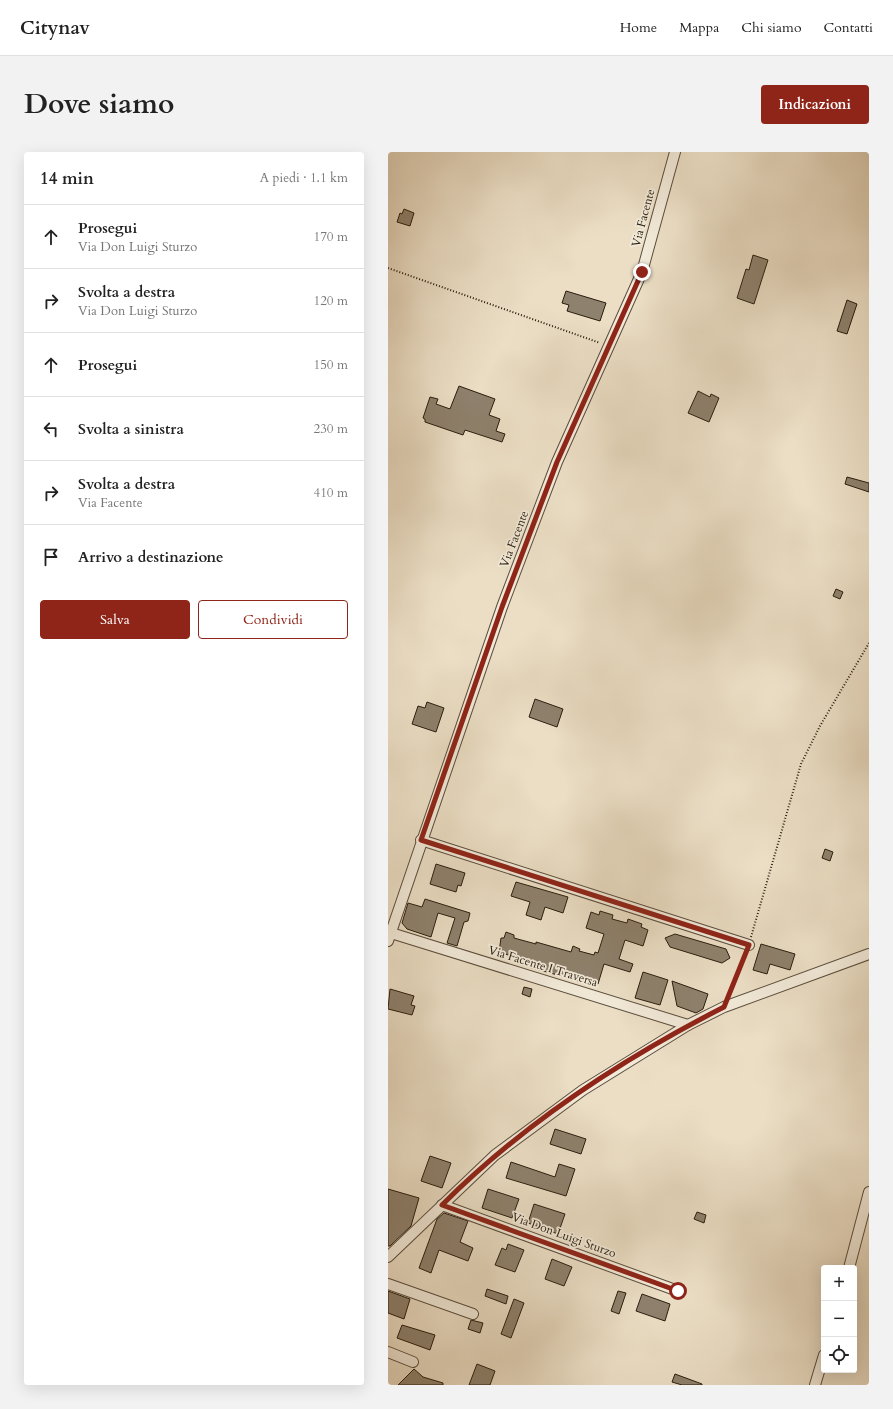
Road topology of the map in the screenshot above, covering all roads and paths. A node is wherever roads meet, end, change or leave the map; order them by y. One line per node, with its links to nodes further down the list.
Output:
1 (675, 152): 3 (street, Via Facente)
2 (388, 268): 3 (path)
3 (608, 346): 5 (street, Via Facente)
4 (869, 643): 7 (path)
5 (421, 840): 6 (street, Via Facente); 7 (street)
6 (389, 937): 10 (street, Via Facente I Traversa)
7 (749, 945): 9 (path)
8 (869, 954): 9 (street)
9 (724, 1007): 10 (street)
10 (688, 1025): 12 (street)
11 (869, 1192): 14 (street)
12 (442, 1205): 13 (street); 16 (street, Via Don Luigi Sturzo)
13 (388, 1257)
14 (850, 1265)
15 (388, 1284): 17 (street)
16 (678, 1291)
17 (473, 1314)
18 (388, 1352): 19 (street)
19 (413, 1362)
20 (821, 1365): 21 (street)
21 (815, 1385)

